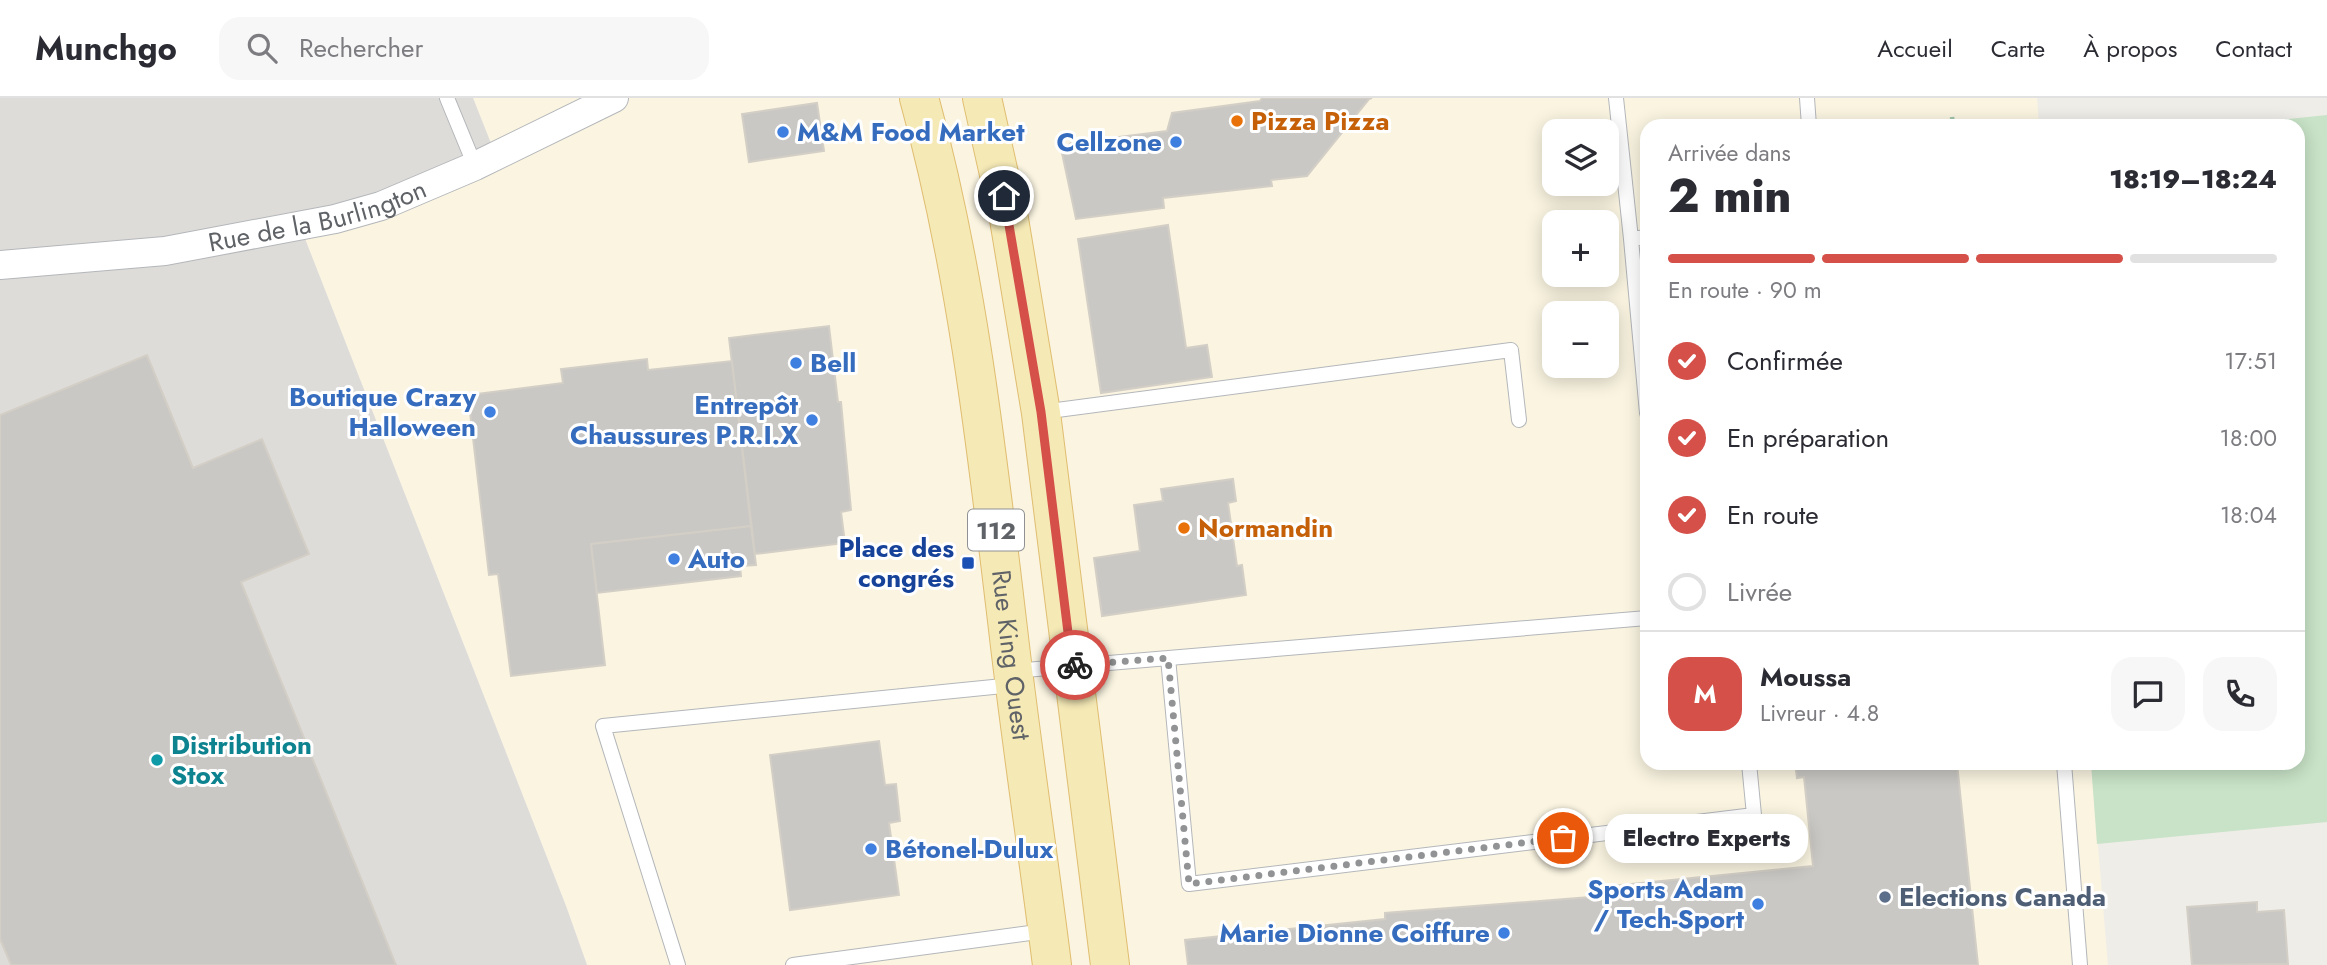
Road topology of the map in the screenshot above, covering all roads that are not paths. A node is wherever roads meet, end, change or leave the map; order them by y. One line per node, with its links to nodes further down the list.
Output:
1 (447, 98): 8 (lane)
2 (614, 98): 8 (street, Rue de la Burlington)
3 (919, 98): 18 (main road, Rue King Ouest / 112)
4 (982, 98): 13 (main road, 112)
5 (1616, 98): 10 (lane)
6 (1807, 98): 7 (lane)
7 (1809, 119)
8 (475, 166): 11 (street, Rue de la Burlington)
9 (1640, 238): 10 (lane)
10 (1632, 239): 12 (lane)
11 (0, 265)
12 (1640, 332)
13 (1041, 412): 14 (lane); 17 (main road, 112)
14 (1519, 420)
15 (1640, 619): 16 (lane)
16 (1168, 658): 17 (lane); 19 (lane)
17 (1072, 665): 18 (lane); 24 (main road, 112)
18 (1014, 678): 21 (main road, Rue King Ouest / 112); 22 (lane)
19 (1750, 770)
20 (2065, 770): 25 (lane)
21 (1050, 948): 23 (lane)
22 (678, 965)
23 (793, 965)
24 (1111, 965)
25 (2080, 965)

